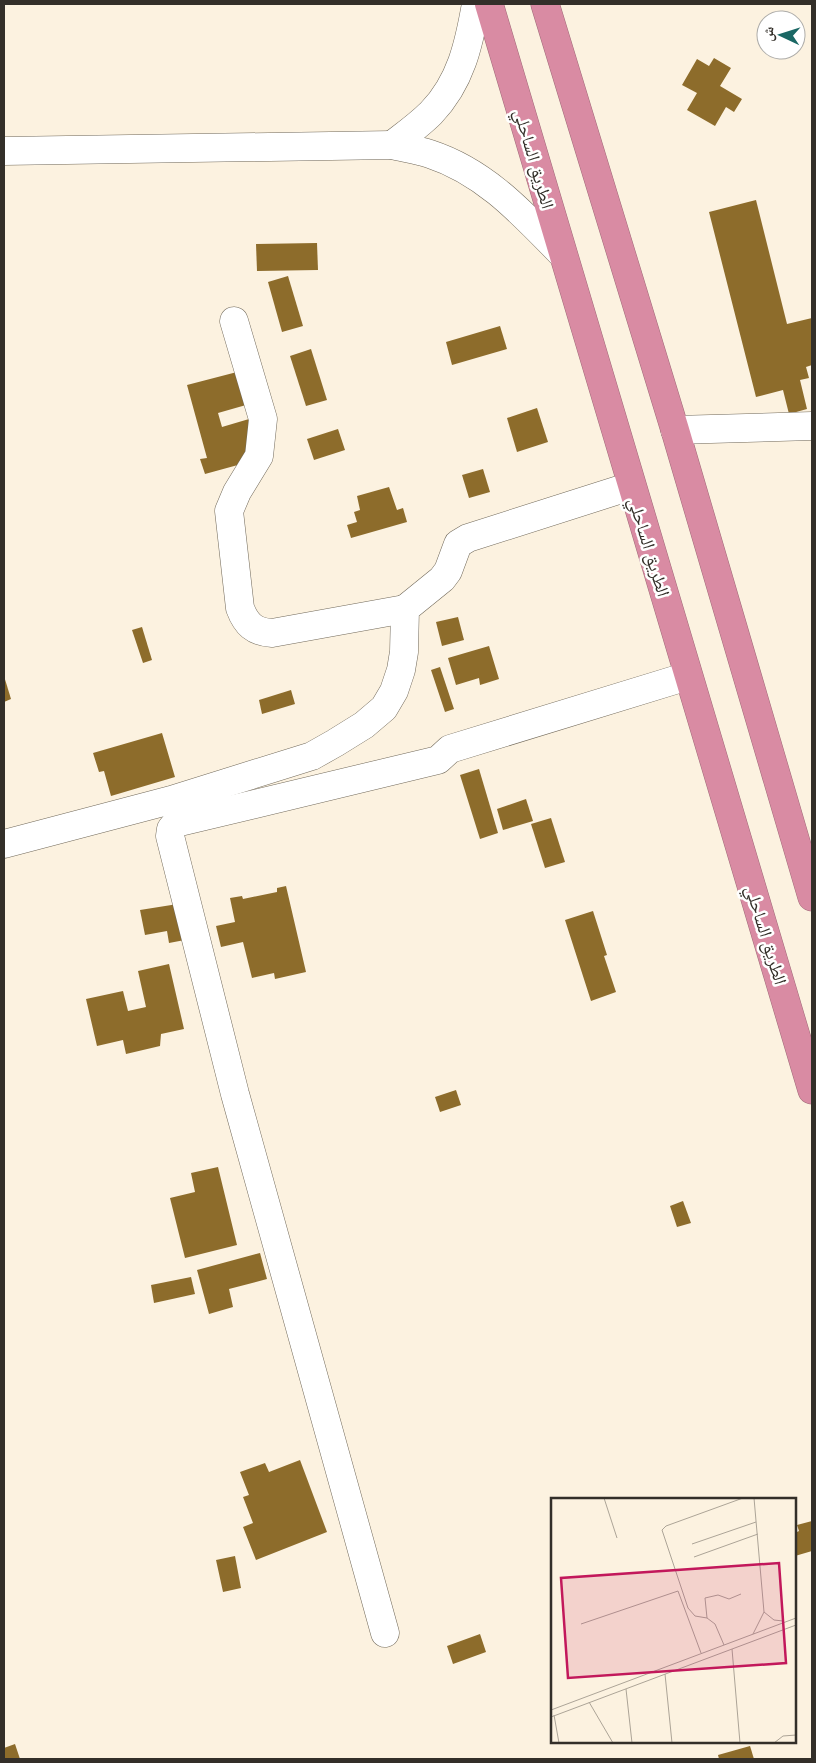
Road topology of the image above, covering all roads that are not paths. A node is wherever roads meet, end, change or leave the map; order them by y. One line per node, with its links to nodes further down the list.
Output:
1 (476, 4): 4 (street)
2 (489, 4): 6 (highway, الطريق الساحلي)
3 (545, 4): 9 (highway)
4 (392, 146): 5 (street); 6 (street)
5 (4, 150)
6 (561, 253): 10 (highway, الطريق الساحلي)
7 (234, 321): 11 (street)
8 (812, 426): 9 (street)
9 (675, 430): 14 (highway)
10 (631, 486): 11 (street); 12 (highway, الطريق الساحلي)
11 (405, 609): 13 (street)
12 (688, 676): 15 (highway, الطريق الساحلي); 16 (street)
13 (4, 844)
14 (812, 897)
15 (812, 1090)
16 (386, 1633)

